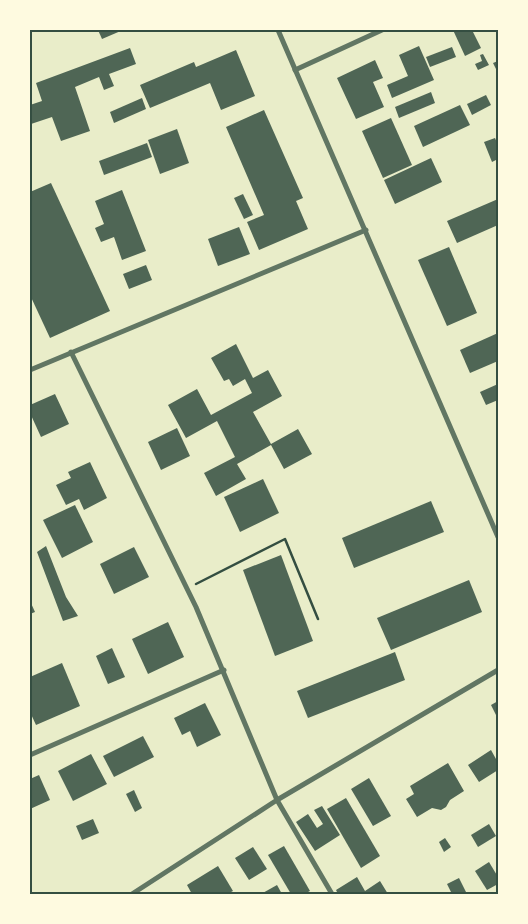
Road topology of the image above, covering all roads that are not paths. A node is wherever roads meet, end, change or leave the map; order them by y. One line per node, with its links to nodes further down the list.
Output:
1 (278, 30): 3 (street)
2 (382, 30): 3 (street)
3 (295, 70): 4 (street)
4 (366, 230): 5 (street); 7 (street)
5 (71, 352): 6 (street); 8 (street)
6 (30, 370)
7 (498, 536)
8 (224, 670): 10 (street); 11 (street)
9 (498, 670): 11 (street)
10 (30, 755)
11 (277, 800): 12 (street); 13 (street)
12 (132, 894)
13 (332, 894)

